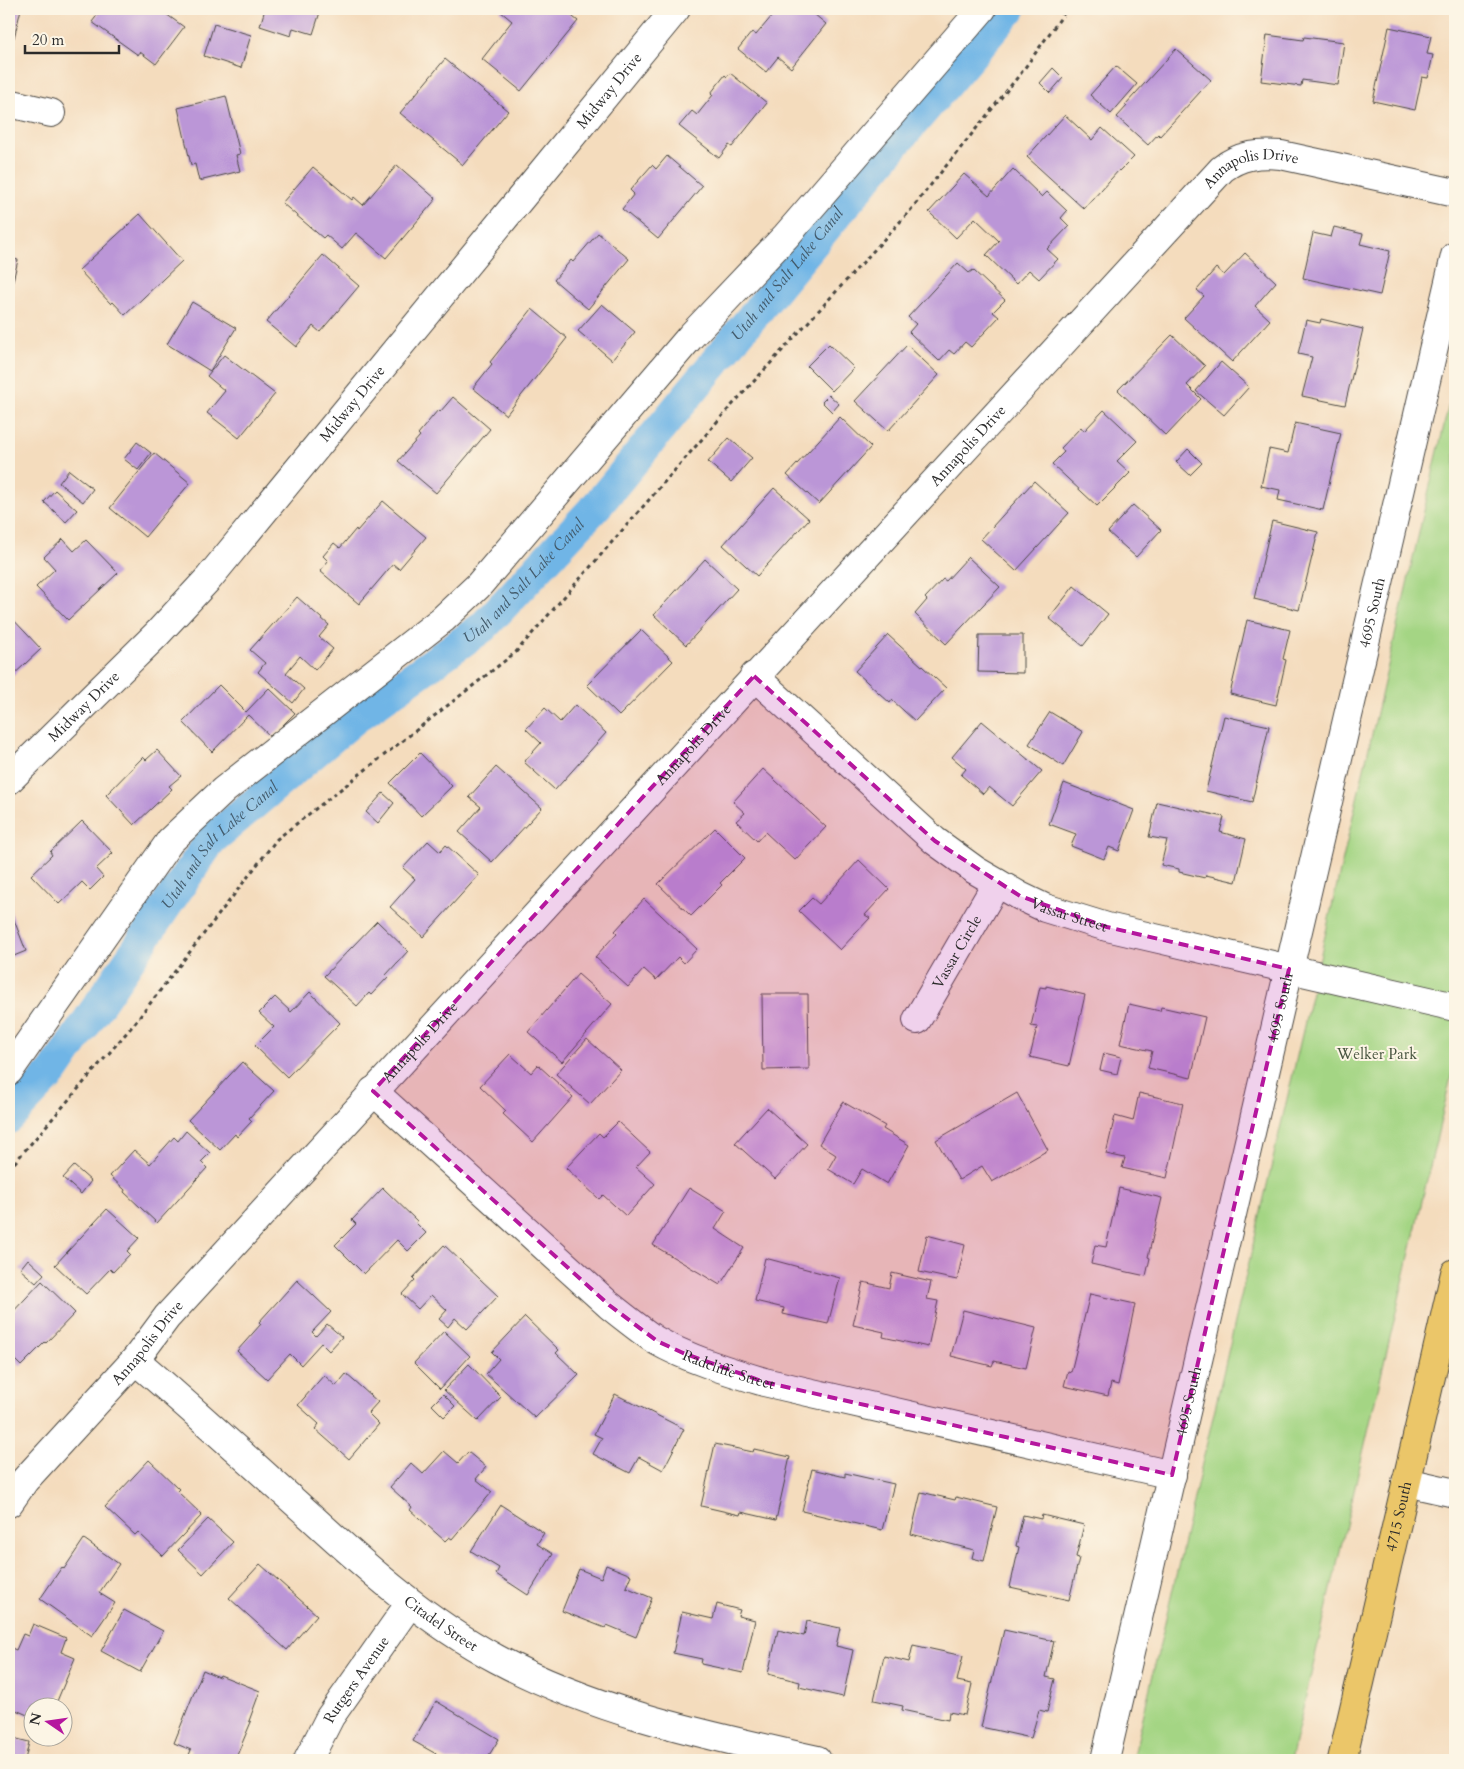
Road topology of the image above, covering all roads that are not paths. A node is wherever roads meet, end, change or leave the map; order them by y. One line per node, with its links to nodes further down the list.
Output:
1 (676, 9): 8 (street, Midway Drive)
2 (982, 9): 13 (street)
3 (9, 103): 4 (street)
4 (51, 113)
5 (1455, 193): 7 (street, Annapolis Drive)
6 (1455, 256): 10 (street, 4695 South)
7 (754, 676): 9 (street, Vassar Street); 14 (street, Annapolis Drive)
8 (9, 780)
9 (997, 883): 10 (street, Vassar Street); 12 (street, Vassar Circle)
10 (1289, 969): 11 (street, Vassar Street); 17 (street, 4695 South)
11 (1455, 1007)
12 (917, 1020)
13 (9, 1071)
14 (373, 1091): 16 (street, Annapolis Drive); 17 (street, Radcliffe Street)
15 (1455, 1273): 18 (main road, 4715 South)
16 (136, 1360): 20 (street, Annapolis Drive); 21 (street, Citadel Street)
17 (1172, 1475): 25 (street, 4695 South)
18 (1406, 1482): 19 (street); 26 (main road, 4715 South)
19 (1455, 1493)
20 (9, 1503)
21 (410, 1603): 22 (street, Citadel Street); 23 (street, Rutgers Avenue)
22 (737, 1751): 24 (street, Citadel Street)
23 (308, 1760)
24 (817, 1760)
25 (1106, 1760)
26 (1342, 1760)

